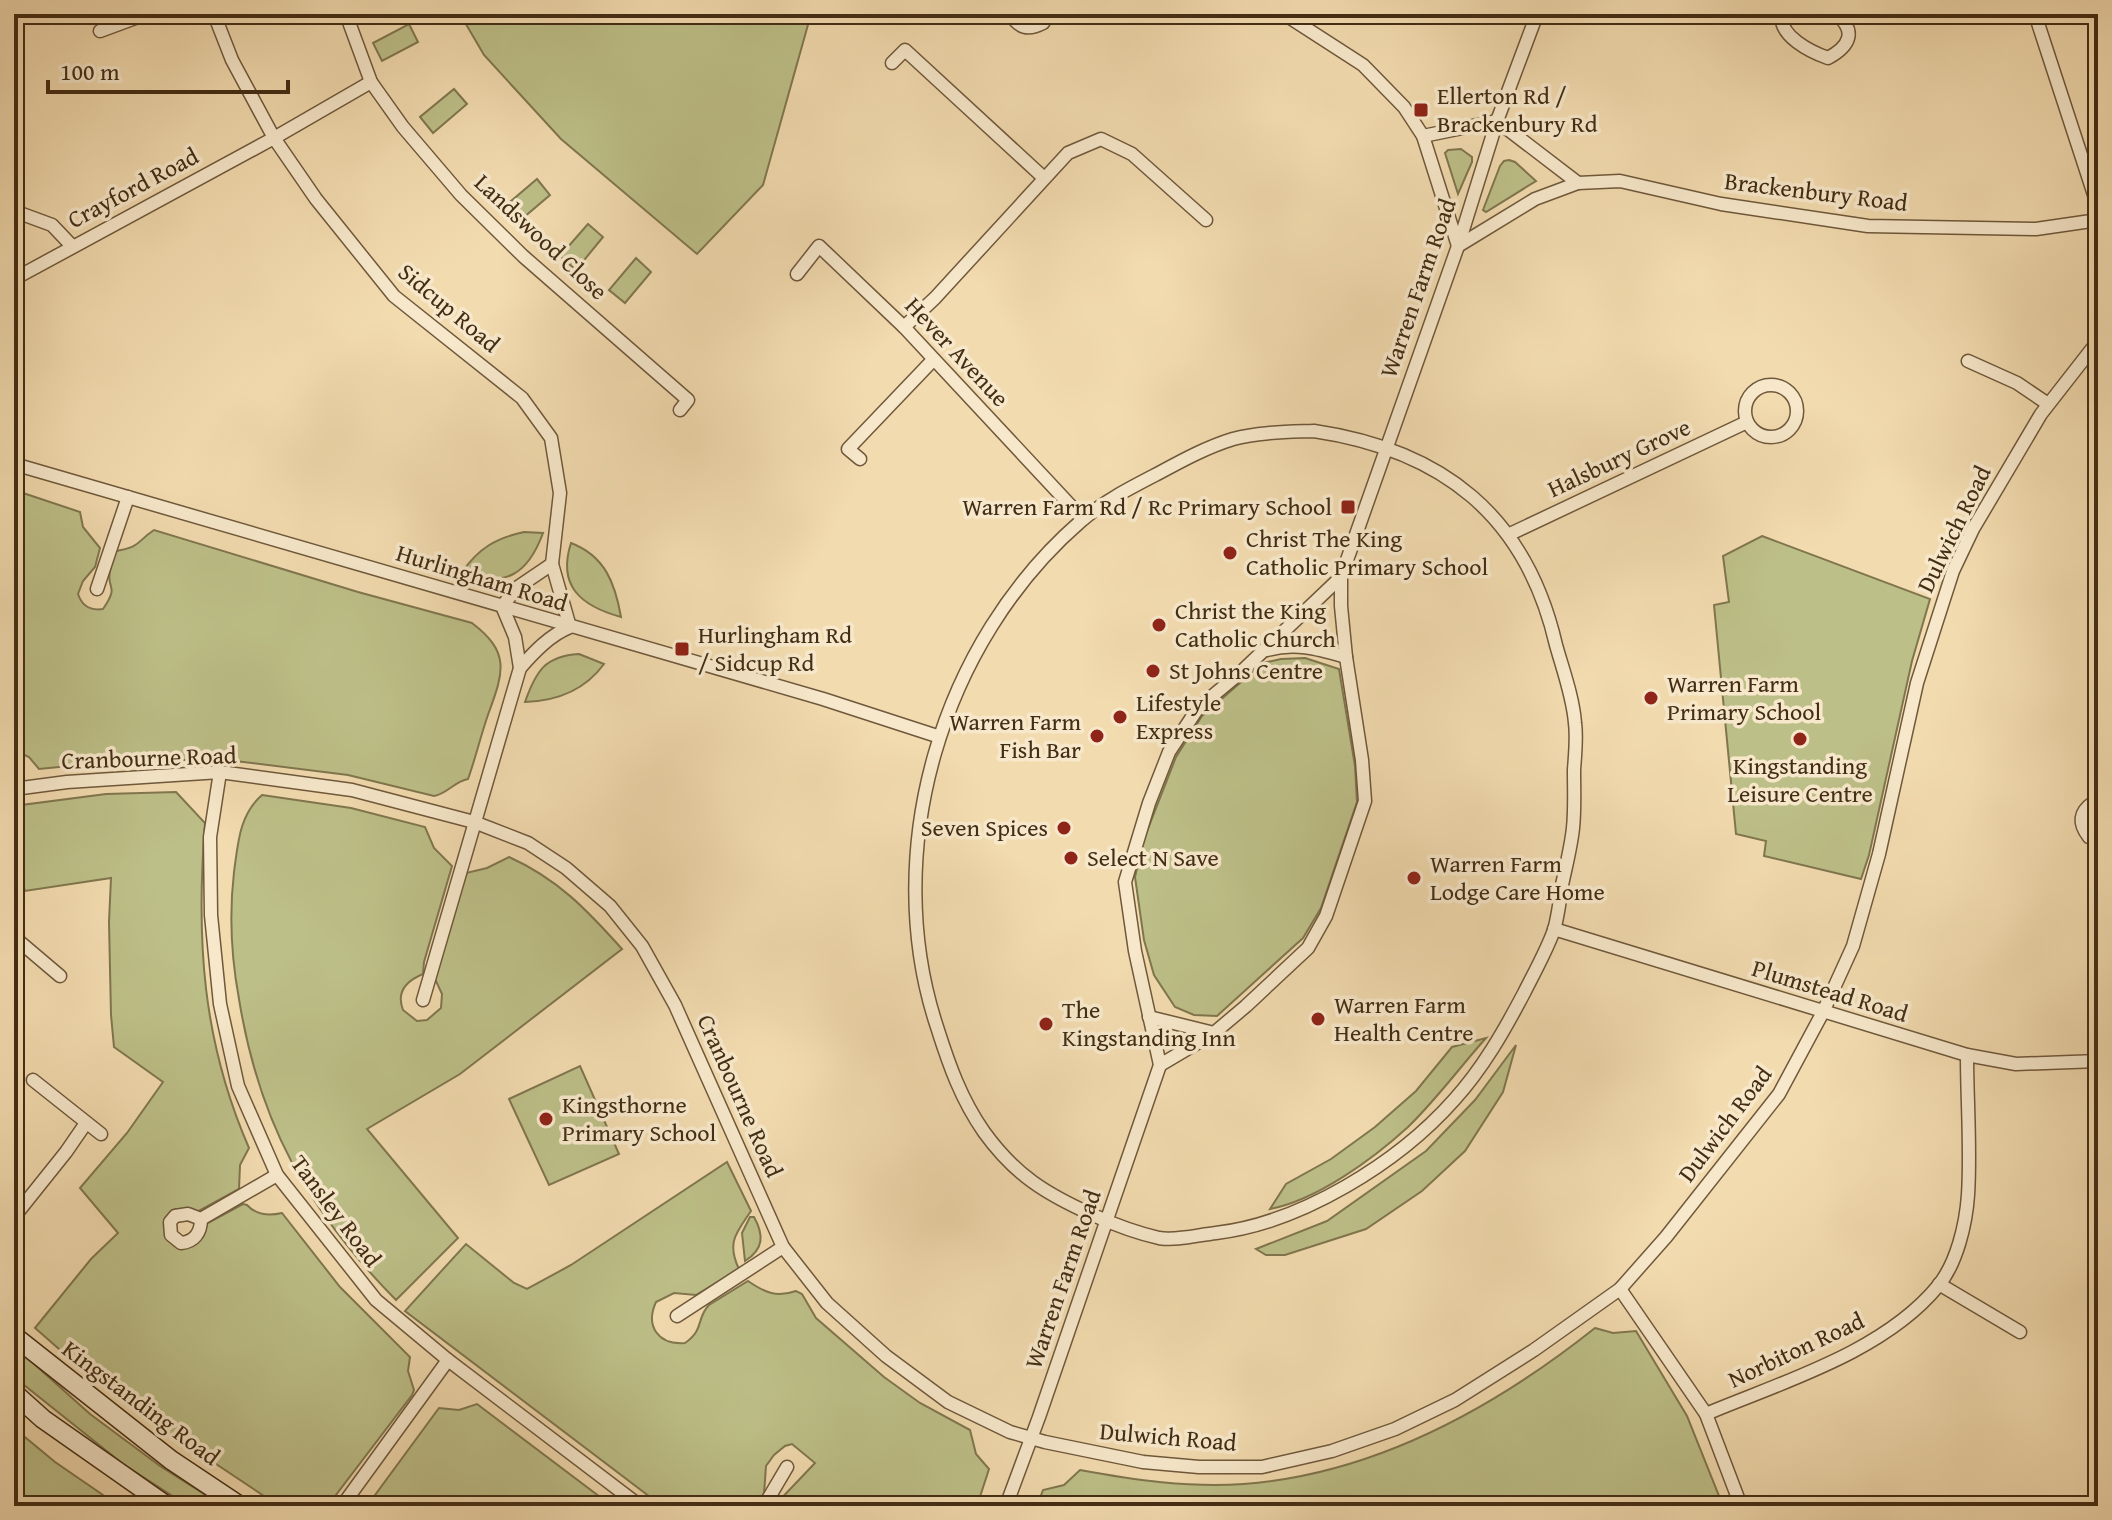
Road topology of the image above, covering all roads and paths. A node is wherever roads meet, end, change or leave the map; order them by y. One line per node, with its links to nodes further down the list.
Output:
1 (146, 14): 11 (street)
2 (214, 14): 16 (street, Sidcup Road)
3 (346, 14): 13 (street, Landswood Close)
4 (1010, 14): 5 (street)
5 (1049, 14)
6 (1284, 14): 15 (street)
7 (1537, 14): 14 (street, Warren Farm Road)
8 (1782, 14): 9 (street)
9 (1836, 14)
10 (2035, 14): 19 (street)
11 (100, 31)
12 (892, 63): 17 (street)
13 (371, 82): 16 (street); 32 (street, Landswood Close)
14 (1497, 121): 15 (street); 18 (street); 24 (street, Warren Farm Road)
15 (1423, 136): 24 (street)
16 (274, 138): 23 (street, Crayford Road); 40 (street, Sidcup Road)
17 (1044, 178): 21 (street); 27 (street)
18 (1578, 183): 22 (street, Brackenbury Road); 24 (street, Brackenbury Road)
19 (2098, 207)
20 (14, 211): 23 (street)
21 (1206, 220)
22 (2098, 220)
23 (72, 246): 26 (street, Crayford Road)
24 (1458, 246): 34 (street, Warren Farm Road)
25 (797, 274): 27 (street, Hever Avenue)
26 (14, 279)
27 (904, 327): 29 (street, Hever Avenue)
28 (2098, 341): 31 (street, Dulwich Road)
29 (933, 360): 35 (street); 38 (street, Hever Avenue)
30 (1968, 361): 31 (street)
31 (2048, 404): 58 (street, Dulwich Road)
32 (680, 410)
33 (1747, 422): 33 (street); 39 (street, Halsbury Grove)
34 (1386, 447): 38 (street); 39 (street); 41 (street, Warren Farm Road)
35 (860, 459)
36 (14, 464): 37 (street, Hurlingham Road)
37 (128, 497): 42 (street); 43 (street, Hurlingham Road)
38 (1083, 519): 48 (street)
39 (1510, 534): 54 (street)
40 (552, 564): 43 (street); 44 (street, Sidcup Road)
41 (1341, 577): 45 (street, Warren Farm Road); 46 (street, Warren Farm Road)
42 (97, 589)
43 (502, 606): 44 (street, Hurlingham Road); 47 (street)
44 (570, 627): 47 (street); 48 (street, Hurlingham Road)
45 (1264, 651): 46 (street); 59 (street, Warren Farm Road)
46 (1346, 657): 60 (street, Warren Farm Road)
47 (520, 668): 52 (street)
48 (937, 736): 70 (street)
49 (220, 772): 50 (street, Cranbourne Road); 52 (street, Cranbourne Road); 67 (street, Tansley Road)
50 (14, 789)
51 (2098, 803): 53 (street)
52 (474, 822): 57 (street); 71 (street, Cranbourne Road)
53 (2098, 839)
54 (1554, 929): 58 (street, Plumstead Road); 70 (street)
55 (14, 937): 56 (street)
56 (60, 976)
57 (423, 1000)
58 (1823, 1012): 61 (street, Plumstead Road); 73 (street, Dulwich Road)
59 (1149, 1017): 60 (street); 63 (street, Warren Farm Road)
60 (1214, 1033): 63 (street, Warren Farm Road)
61 (1967, 1055): 62 (street, Plumstead Road); 72 (street, Norbiton Road)
62 (2098, 1061)
63 (1160, 1065): 70 (street, Warren Farm Road)
64 (33, 1080): 65 (street)
65 (86, 1123): 66 (street); 68 (street)
66 (101, 1134)
67 (277, 1175): 69 (street); 77 (street, Tansley Road)
68 (14, 1217)
69 (201, 1219)
70 (1106, 1221): 80 (street, Warren Farm Road)
71 (783, 1247): 74 (street); 80 (street, Cranbourne Road)
72 (1939, 1284): 75 (street); 79 (street, Norbiton Road)
73 (1620, 1289): 79 (street); 80 (street, Dulwich Road)
74 (677, 1316)
75 (2020, 1332)
76 (14, 1336): 83 (main road, Kingstanding Road)
77 (448, 1360): 84 (street); 85 (street, Tansley Road)
78 (14, 1393): 82 (main road)
79 (1706, 1414): 88 (street)
80 (1030, 1437): 87 (street, Warren Farm Road)
81 (787, 1467): 86 (street)
82 (167, 1506)
83 (240, 1506)
84 (342, 1506)
85 (640, 1506)
86 (764, 1506)
87 (1006, 1506)
88 (1741, 1506)

